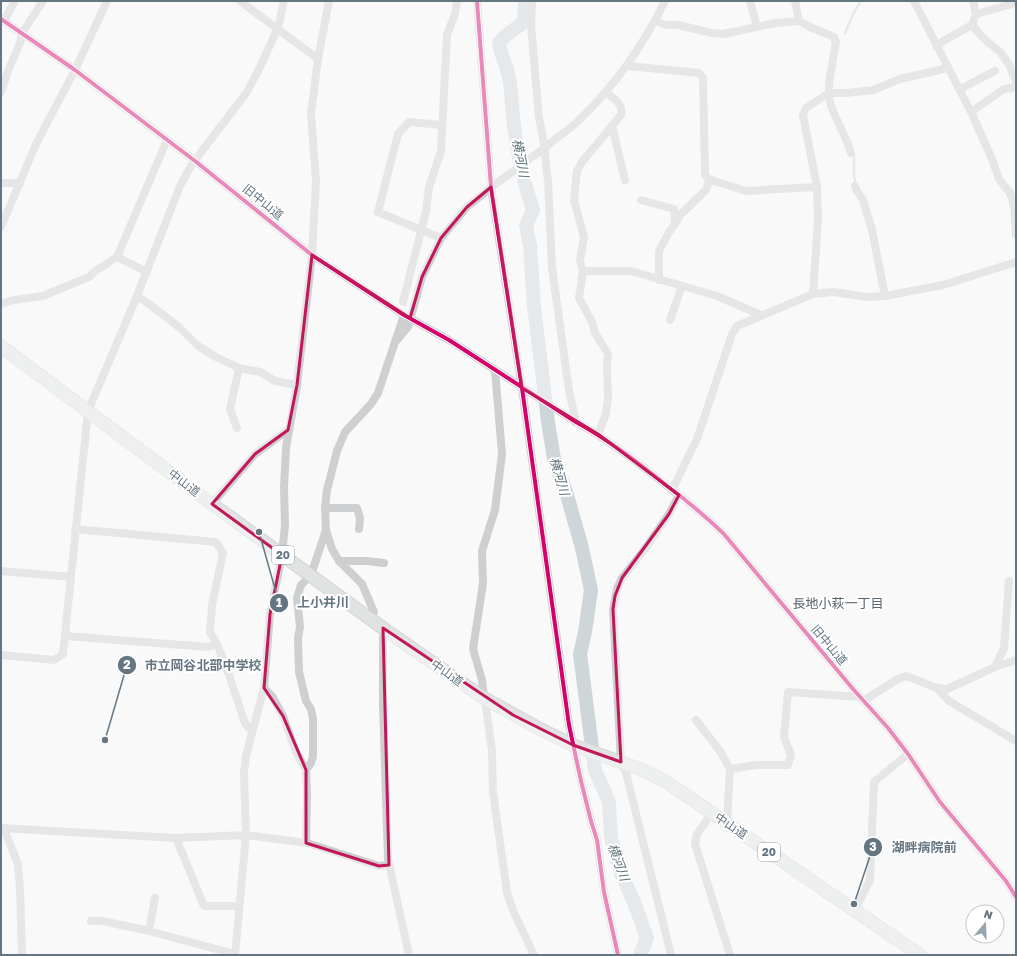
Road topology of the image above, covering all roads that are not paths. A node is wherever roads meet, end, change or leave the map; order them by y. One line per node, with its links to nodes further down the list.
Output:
1 (15, 1): 17 (street)
2 (43, 1): 23 (street)
3 (106, 1): 29 (street)
4 (240, 1): 22 (street)
5 (284, 1): 22 (street)
6 (329, 1): 25 (street)
7 (457, 1): 38 (street)
8 (477, 1): 47 (street)
9 (532, 1): 78 (street)
10 (665, 1): 18 (street)
11 (750, 1): 21 (street)
12 (795, 1): 19 (street)
13 (914, 1): 24 (street)
14 (973, 1): 16 (street)
15 (1016, 3): 16 (street)
16 (976, 14): 20 (street)
17 (2, 20): 23 (street, 旧中山道)
18 (655, 21): 21 (street); 27 (street)
19 (799, 21): 21 (street); 36 (street)
20 (972, 24): 24 (street); 26 (street)
21 (757, 27)
22 (278, 28): 25 (street); 42 (street)
23 (22, 33): 29 (street, 旧中山道); 34 (street)
24 (937, 47): 28 (street)
25 (318, 59): 57 (street)
26 (1013, 64): 31 (street)
27 (628, 66): 35 (street); 44 (street)
28 (948, 68): 33 (street); 36 (street)
29 (75, 70): 40 (street, 旧中山道); 45 (street)
30 (995, 71): 33 (street)
31 (1016, 81)
32 (1016, 86): 37 (street)
33 (960, 89): 37 (street)
34 (1, 92)
35 (606, 92): 39 (street); 47 (street, bridge)
36 (829, 93): 41 (street); 49 (street)
37 (972, 112): 51 (street)
38 (442, 124): 54 (street); 54 (street)
39 (612, 126): 43 (street); 60 (street)
40 (167, 140): 42 (street, 旧中山道); 58 (street)
41 (851, 153)
42 (195, 161): 57 (street, 旧中山道); 61 (street)
43 (625, 180)
44 (710, 180): 49 (street); 52 (street)
45 (20, 183): 46 (street); 53 (street)
46 (1, 184)
47 (492, 186): 56 (street); 76 (street)
48 (855, 186): 66 (street)
49 (817, 187): 64 (street)
50 (641, 200): 52 (street)
51 (1015, 205): 55 (street)
52 (675, 223): 62 (street)
53 (1, 227)
54 (421, 229): 56 (street); 67 (street)
55 (1016, 235)
56 (441, 238): 70 (street)
57 (312, 255): 70 (street, 旧中山道); 75 (street)
58 (117, 257): 61 (street); 68 (street)
59 (1016, 262): 66 (street)
60 (583, 271): 62 (street); 81 (street)
61 (146, 272): 65 (street)
62 (659, 280): 63 (street)
63 (682, 286): 69 (street); 71 (street)
64 (813, 294): 66 (street); 69 (street)
65 (137, 296): 73 (street); 77 (street)
66 (885, 296)
67 (403, 302)
68 (1, 304)
69 (762, 315): 82 (street)
70 (407, 316): 74 (street, 旧中山道); 84 (street)
71 (670, 320)
72 (1, 346): 77 (highway, 中山道 / 20)
73 (239, 368): 75 (street); 79 (street)
74 (495, 370): 76 (street, 旧中山道); 104 (street)
75 (297, 385): 80 (street)
76 (523, 389): 78 (street, 旧中山道); 109 (street)
77 (88, 411): 83 (highway, 中山道 / 20); 85 (street)
78 (574, 421): 81 (street, 旧中山道)
79 (237, 428)
80 (288, 430): 83 (street); 88 (street)
81 (598, 434): 82 (street, 旧中山道)
82 (675, 492): 105 (street, 旧中山道); 111 (street)
83 (212, 504): 88 (highway, 中山道 / 20)
84 (325, 508): 86 (street); 87 (street)
85 (76, 529): 93 (street); 98 (street)
86 (359, 529)
87 (326, 530): 89 (street); 92 (street)
88 (282, 555): 92 (highway, 中山道 / 20); 102 (street)
89 (339, 561): 90 (street); 95 (street)
90 (384, 563)
91 (1, 571): 93 (street)
92 (311, 575): 95 (highway, 中山道 / 20); 113 (street)
93 (71, 577): 97 (street)
94 (1011, 585): 101 (street)
95 (370, 618): 96 (highway, 中山道 / 20)
96 (387, 631): 104 (highway, 中山道 / 20); 120 (street)
97 (65, 636): 98 (street); 99 (street)
98 (217, 644): 107 (street)
99 (1, 655)
100 (1016, 660): 101 (street)
101 (995, 666): 103 (street)
102 (264, 688): 107 (street); 113 (street)
103 (937, 688): 105 (street); 108 (street)
104 (484, 698): 109 (highway, 中山道 / 20); 130 (street)
105 (861, 699): 110 (street, 旧中山道); 112 (street)
106 (696, 720): 112 (street)
107 (252, 732): 117 (street)
108 (1016, 741)
109 (574, 745): 111 (highway, 中山道 / 20); 131 (street)
110 (908, 754): 121 (street, 旧中山道); 124 (street)
111 (616, 760): 114 (highway, 中山道 / 20); 132 (street)
112 (730, 768): 115 (street)
113 (306, 770): 119 (street)
114 (712, 813): 115 (highway, 中山道 / 20); 133 (street)
115 (727, 823): 124 (highway, 中山道 / 20)
116 (3, 828): 118 (street); 127 (street)
117 (246, 835): 118 (street); 119 (street); 123 (street)
118 (176, 838): 123 (street)
119 (306, 843): 120 (street)
120 (389, 865): 129 (street)
121 (1016, 897)
122 (155, 898): 126 (street)
123 (239, 906): 128 (street)
124 (855, 910): 134 (highway, 中山道 / 20)
125 (91, 921): 126 (street)
126 (149, 931): 128 (street)
127 (22, 955)
128 (235, 955)
129 (409, 955)
130 (534, 955)
131 (618, 955)
132 (671, 955)
133 (730, 955)
134 (920, 955)

